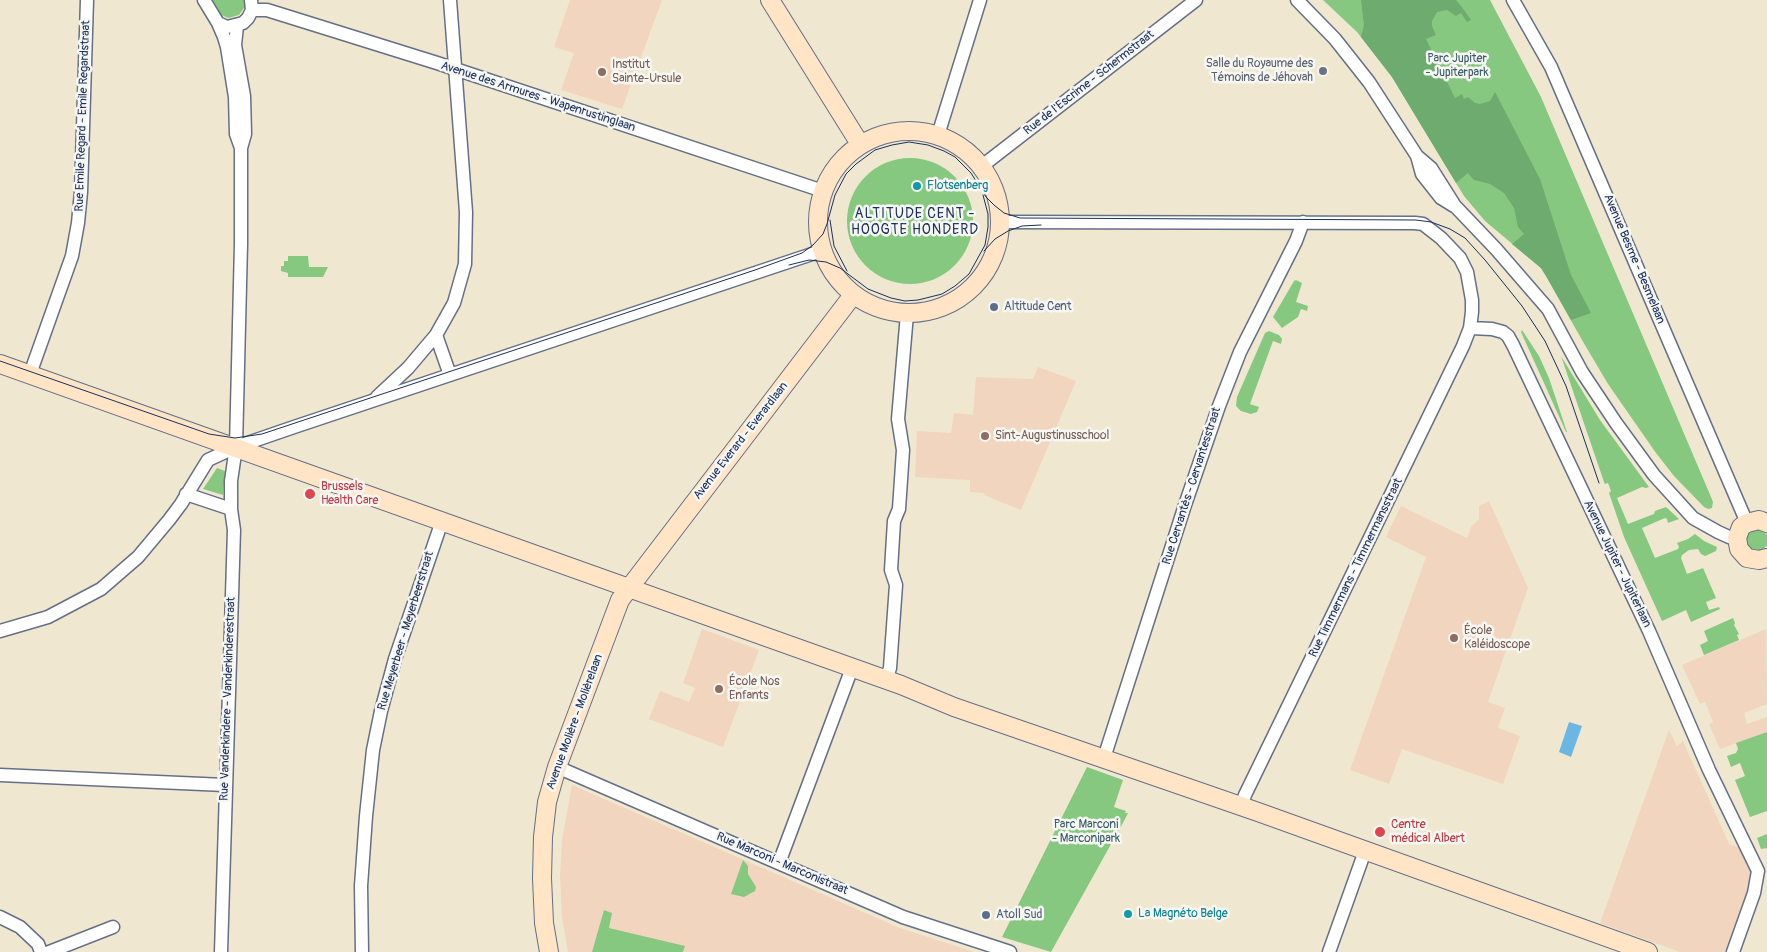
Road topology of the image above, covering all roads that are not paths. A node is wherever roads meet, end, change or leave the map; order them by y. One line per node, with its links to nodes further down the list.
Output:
1 (87, 0): 26 (street, Rue Emile Regard - Emile Regardstraat)
2 (204, 0): 10 (street)
3 (450, 0): 12 (street)
4 (770, 0): 14 (main road)
5 (980, 0): 13 (street)
6 (1196, 0): 16 (street, Rue de l'Escrime - Schermstraat)
7 (1297, 0): 35 (street)
8 (1513, 0): 33 (street, Avenue Besme - Besmelaan)
9 (251, 5): 11 (street); 12 (street, Avenue des Armures - Wapenrustinglaan)
10 (218, 23): 11 (street); 15 (street)
11 (236, 26): 15 (street)
12 (454, 69): 17 (street, Avenue des Armures - Wapenrustinglaan); 24 (street)
13 (938, 135): 14 (main road); 16 (main road)
14 (860, 144): 17 (main road)
15 (242, 148): 29 (street, Rue Vanderkindere - Vanderkinderestraat)
16 (982, 166): 18 (main road)
17 (823, 191): 20 (main road)
18 (1001, 222): 19 (street); 22 (main road)
19 (1302, 222): 23 (street); 41 (street, Rue Cervantès - Cervantesstraat)
20 (821, 251): 21 (main road); 27 (street)
21 (854, 295): 22 (main road); 37 (main road, Avenue Everard - Everardlaan)
22 (907, 314): 40 (street)
23 (1470, 328): 45 (street, Rue Timmermans - Timmermansstraat); 58 (street, Avenue Jupiter - Jupiterlaan)
24 (436, 335): 27 (street); 28 (street)
25 (0, 364): 26 (main road)
26 (30, 374): 29 (main road)
27 (450, 375): 28 (street)
28 (371, 402): 29 (street)
29 (236, 447): 30 (street); 31 (street, Rue Vanderkindere - Vanderkinderestraat); 32 (main road)
30 (186, 494): 31 (street); 38 (street)
31 (230, 509): 44 (street, Rue Vanderkindere - Vanderkinderestraat)
32 (442, 521): 37 (main road); 53 (street, Rue Meyerbeer - Meyerbeerstraat)
33 (1747, 523): 34 (main road); 35 (main road)
34 (1767, 523)
35 (1737, 538): 36 (main road)
36 (1766, 562)
37 (629, 588): 39 (main road); 42 (main road, Avenue Molière - Molièrelaan)
38 (0, 630)
39 (852, 668): 40 (main road); 47 (street)
40 (886, 680): 41 (main road)
41 (1104, 758): 45 (main road)
42 (557, 767): 47 (street, Rue Marconi - Marconistraat); 54 (main road, Avenue Molière - Molièrelaan)
43 (0, 774): 44 (street)
44 (225, 785): 52 (street, Rue Vanderkindere - Vanderkinderestraat)
45 (1242, 807): 46 (main road)
46 (1365, 851): 56 (street); 57 (main road)
47 (779, 863): 55 (street, Rue Marconi - Marconistraat)
48 (0, 917): 50 (street)
49 (113, 927): 51 (street)
50 (41, 952)
51 (49, 952)
52 (221, 952)
53 (362, 952)
54 (549, 952)
55 (1010, 952)
56 (1329, 952)
57 (1648, 952)
58 (1733, 952)

